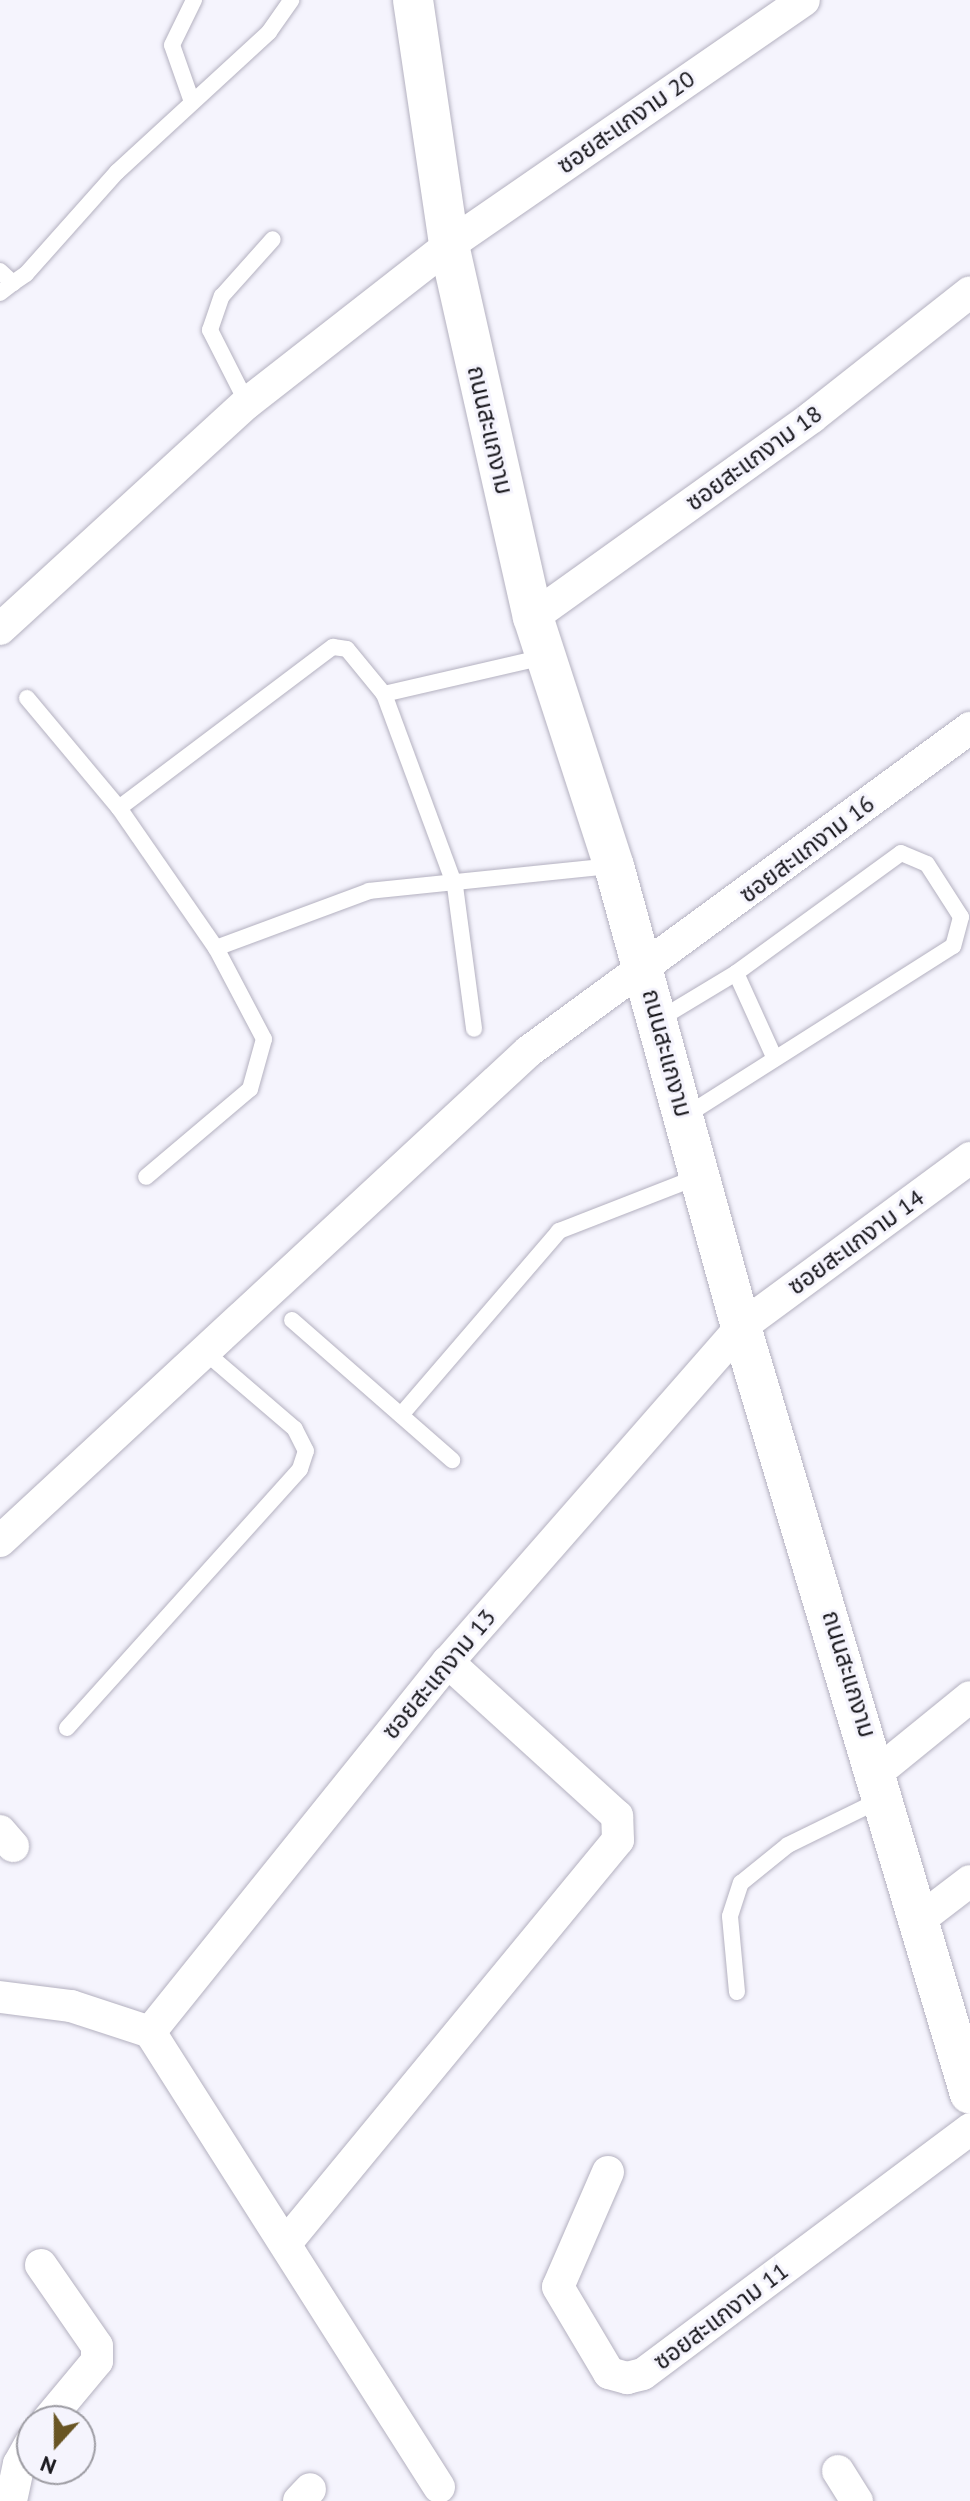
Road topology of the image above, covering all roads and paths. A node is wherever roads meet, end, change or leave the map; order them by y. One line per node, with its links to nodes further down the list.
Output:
1 (194, 0): 5 (lane)
2 (291, 0): 5 (lane)
3 (413, 0): 7 (street, ถนนสะแกงาม)
4 (804, 0): 7 (street, ซอยสะแกงาม 20)
5 (191, 99): 9 (lane)
6 (273, 239): 11 (lane)
7 (449, 245): 11 (street, ซอยสะแกงาม 20); 12 (street, ถนนสะแกงาม)
8 (0, 271): 9 (lane)
9 (7, 288)
10 (970, 292): 12 (street, ซอยสะแกงาม 18)
11 (247, 403): 13 (street, ซอยสะแกงาม 20)
12 (533, 617): 14 (street, ถนนสะแกงาม)
13 (0, 629)
14 (546, 657): 15 (lane); 19 (street, ถนนสะแกงาม)
15 (384, 694): 18 (lane); 20 (lane)
16 (27, 698): 18 (lane)
17 (970, 728): 23 (street, ซอยสะแกงาม 16)
18 (119, 808): 22 (lane)
19 (614, 866): 20 (lane); 23 (street, ถนนสะแกงาม)
20 (455, 886): 22 (lane); 26 (lane)
21 (965, 913): 24 (lane); 27 (lane)
22 (216, 948): 31 (lane)
23 (644, 969): 25 (street, ถนนสะแกงาม); 34 (street, ซอยสะแกงาม 16)
24 (736, 973): 25 (lane); 27 (lane)
25 (658, 1020): 28 (street, ถนนสะแกงาม)
26 (474, 1029)
27 (775, 1059): 28 (lane)
28 (684, 1117): 30 (street, ถนนสะแกงาม)
29 (970, 1158): 33 (street, ซอยสะแกงาม 14)
30 (700, 1176): 33 (street, ถนนสะแกงาม); 35 (lane)
31 (146, 1177)
32 (292, 1320): 35 (lane)
33 (741, 1327): 38 (street, ซอยสะแกงาม 13); 41 (street, ถนนสะแกงาม)
34 (204, 1351): 37 (street, ซอยสะแกงาม 16); 40 (lane)
35 (401, 1415): 36 (lane)
36 (452, 1460)
37 (0, 1541)
38 (448, 1662): 46 (street, ซอยสะแกงาม 13); 50 (street)
39 (970, 1697): 41 (street)
40 (67, 1728)
41 (882, 1784): 43 (street, ถนนสะแกงาม); 44 (lane)
42 (970, 1881): 43 (street)
43 (919, 1920): 47 (street, ถนนสะแกงาม)
44 (737, 1992)
45 (0, 1997): 46 (street)
46 (150, 2032): 50 (street)
47 (970, 2092)
48 (970, 2129): 49 (street, ซอยสะแกงาม 11)
49 (608, 2172)
50 (286, 2243): 55 (street)
51 (41, 2265): 52 (street)
52 (60, 2405)
53 (838, 2471): 57 (street)
54 (16, 2478): 56 (street)
55 (439, 2487)
56 (11, 2501)
57 (857, 2501)

